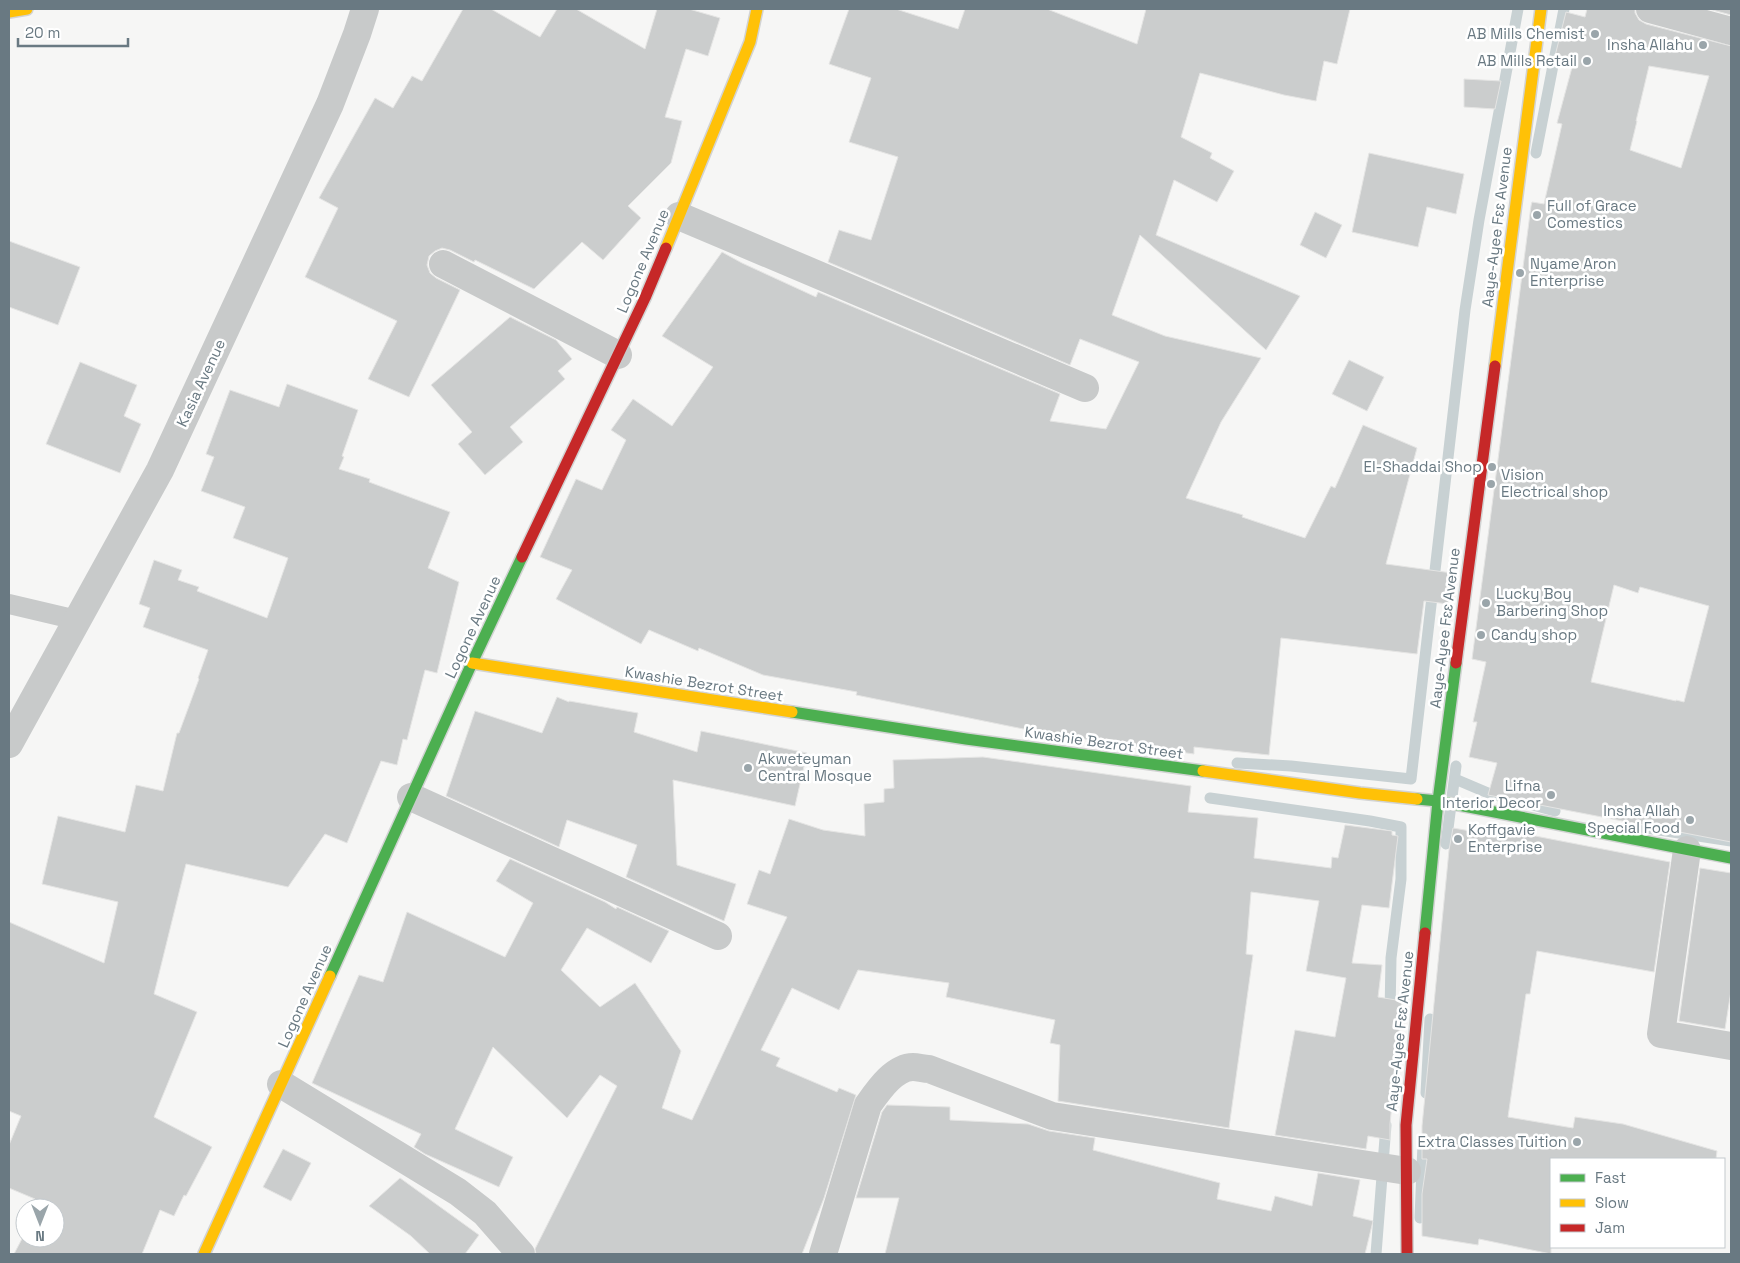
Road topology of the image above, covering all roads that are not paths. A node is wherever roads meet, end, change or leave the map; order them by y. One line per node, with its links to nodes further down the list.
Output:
1 (27, 9): 6 (main road)
2 (365, 9): 13 (street, Kasia Avenue)
3 (757, 9): 8 (main road, Logone Avenue)
4 (1541, 9): 17 (main road, Aaye-Ayee Fɛɛ Avenue)
5 (1650, 9): 7 (street)
6 (9, 12)
7 (1731, 32)
8 (679, 216): 10 (main road, Logone Avenue); 11 (street)
9 (443, 264): 10 (street)
10 (618, 355): 14 (main road, Logone Avenue)
11 (1085, 388)
12 (9, 604): 13 (lane)
13 (77, 620): 15 (street, Kasia Avenue)
14 (472, 663): 16 (main road, Logone Avenue); 17 (main road, Kwashie Bezrot Street)
15 (9, 744)
16 (411, 797): 20 (street); 22 (main road, Logone Avenue)
17 (1438, 801): 18 (main road, Kwashie Bezrot Street); 23 (main road, Aaye-Ayee Fɛɛ Avenue)
18 (1687, 850): 19 (main road, Kwashie Bezrot Street); 21 (street)
19 (1731, 858)
20 (718, 936)
21 (1731, 1046)
22 (282, 1084): 24 (main road, Logone Avenue); 25 (street)
23 (1407, 1172): 26 (street); 27 (main road, Aaye-Ayee Fɛɛ Avenue)
24 (204, 1254)
25 (521, 1254)
26 (823, 1254)
27 (1407, 1254)

